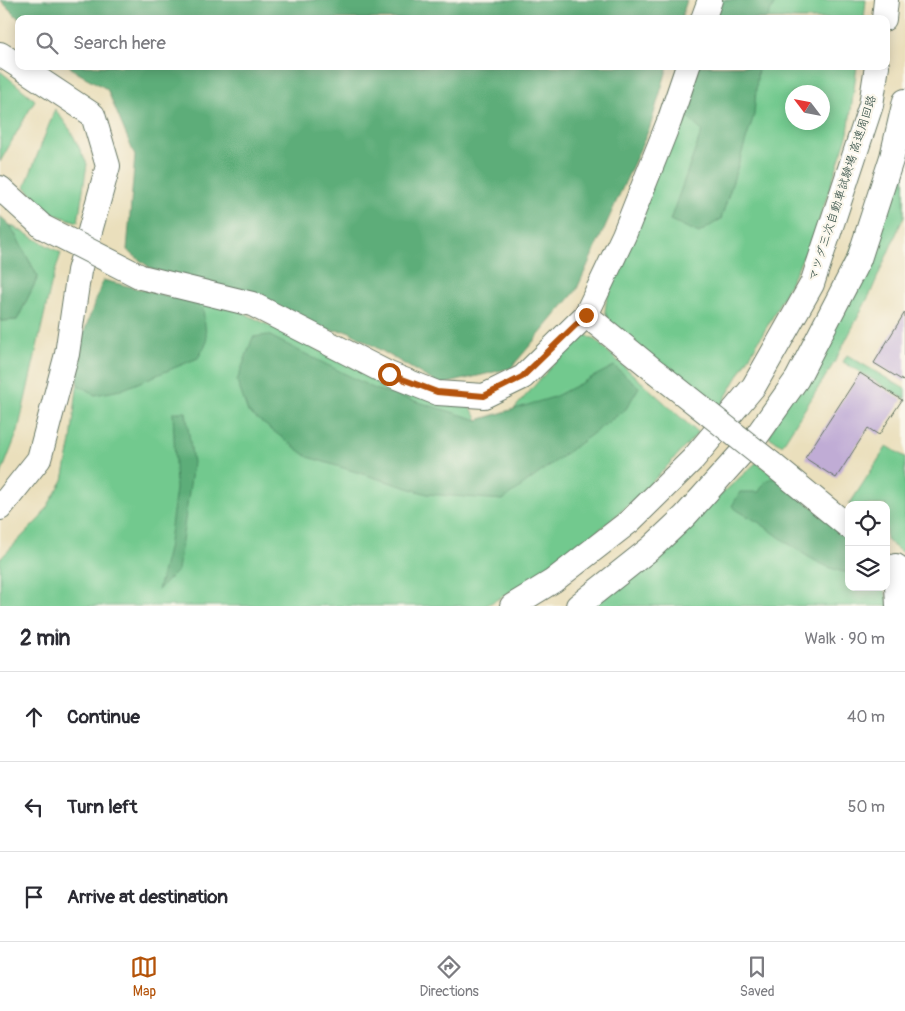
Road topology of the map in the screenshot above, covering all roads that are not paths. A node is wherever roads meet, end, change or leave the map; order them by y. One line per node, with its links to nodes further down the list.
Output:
1 (710, 0): 3 (lane)
2 (886, 0): 4 (lane)
3 (704, 15)
4 (884, 15)
5 (0, 54): 6 (lane)
6 (15, 63)
7 (25, 70): 13 (lane)
8 (687, 70): 12 (lane)
9 (876, 70): 16 (lane, マツダ三次自動車試験場 高速周回路)
10 (905, 101): 17 (lane)
11 (0, 188): 12 (lane, bridge)
12 (586, 315): 14 (lane, bridge)
13 (0, 508)
14 (845, 524)
15 (896, 565): 18 (lane)
16 (512, 606)
17 (578, 606)
18 (898, 606)

